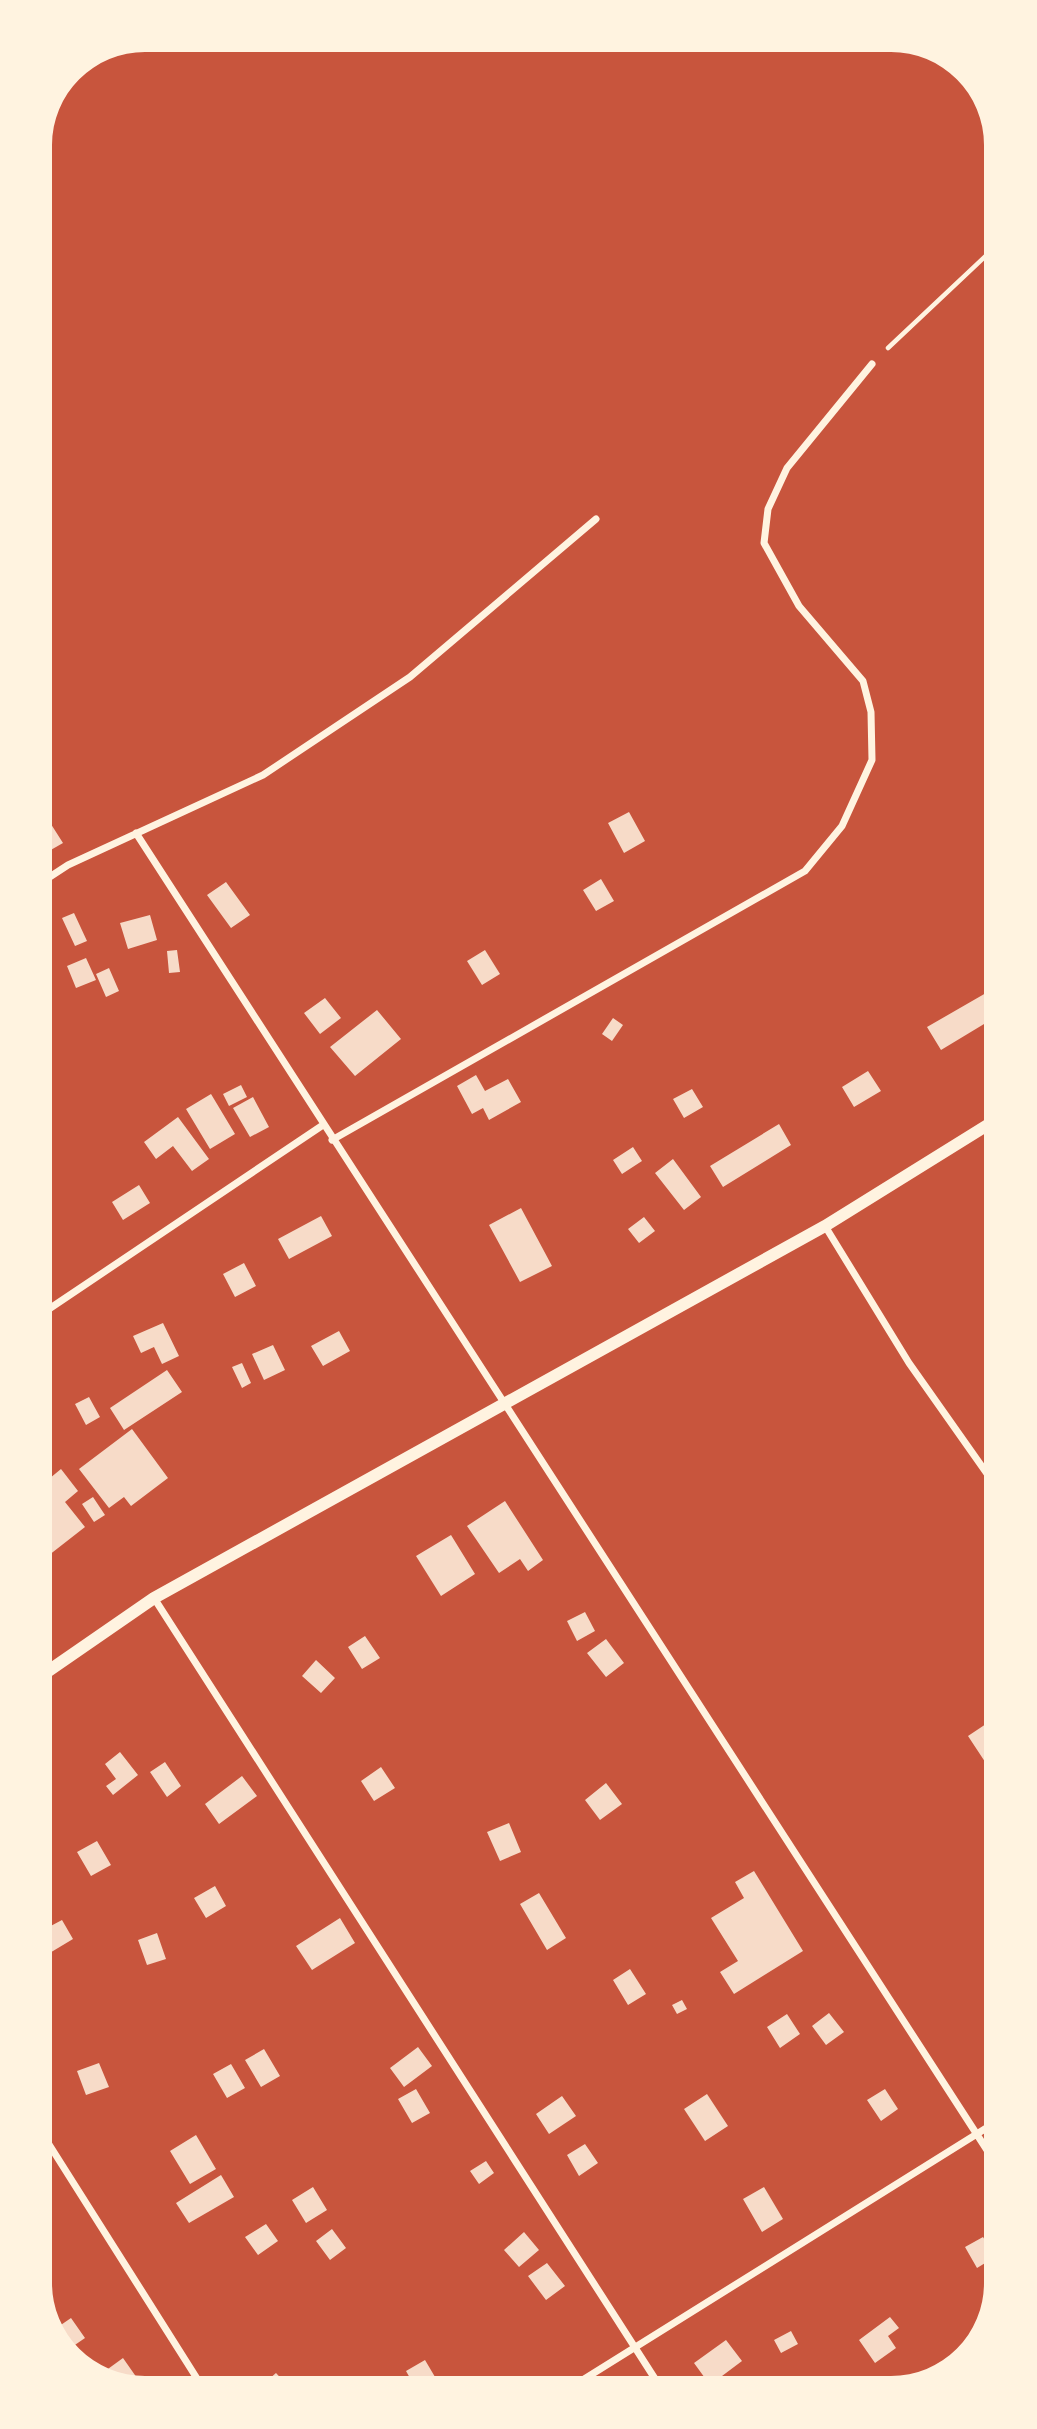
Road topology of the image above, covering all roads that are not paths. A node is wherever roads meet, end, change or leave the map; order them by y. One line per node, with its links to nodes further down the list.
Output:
1 (872, 364): 7 (street)
2 (596, 519): 3 (street)
3 (136, 833): 4 (street); 5 (street)
4 (53, 874)
5 (323, 1125): 7 (street); 9 (street)
6 (984, 1127): 8 (street)
7 (332, 1140): 10 (street)
8 (825, 1226): 10 (street); 11 (street)
9 (53, 1307)
10 (505, 1404): 12 (street); 15 (street)
11 (984, 1469)
12 (154, 1598): 13 (street); 18 (street)
13 (53, 1668)
14 (984, 2129): 15 (street)
15 (978, 2133): 16 (street); 18 (street)
16 (984, 2143)
17 (53, 2151): 19 (street)
18 (635, 2347): 20 (street); 21 (street)
19 (195, 2376)
20 (589, 2376)
21 (653, 2376)

